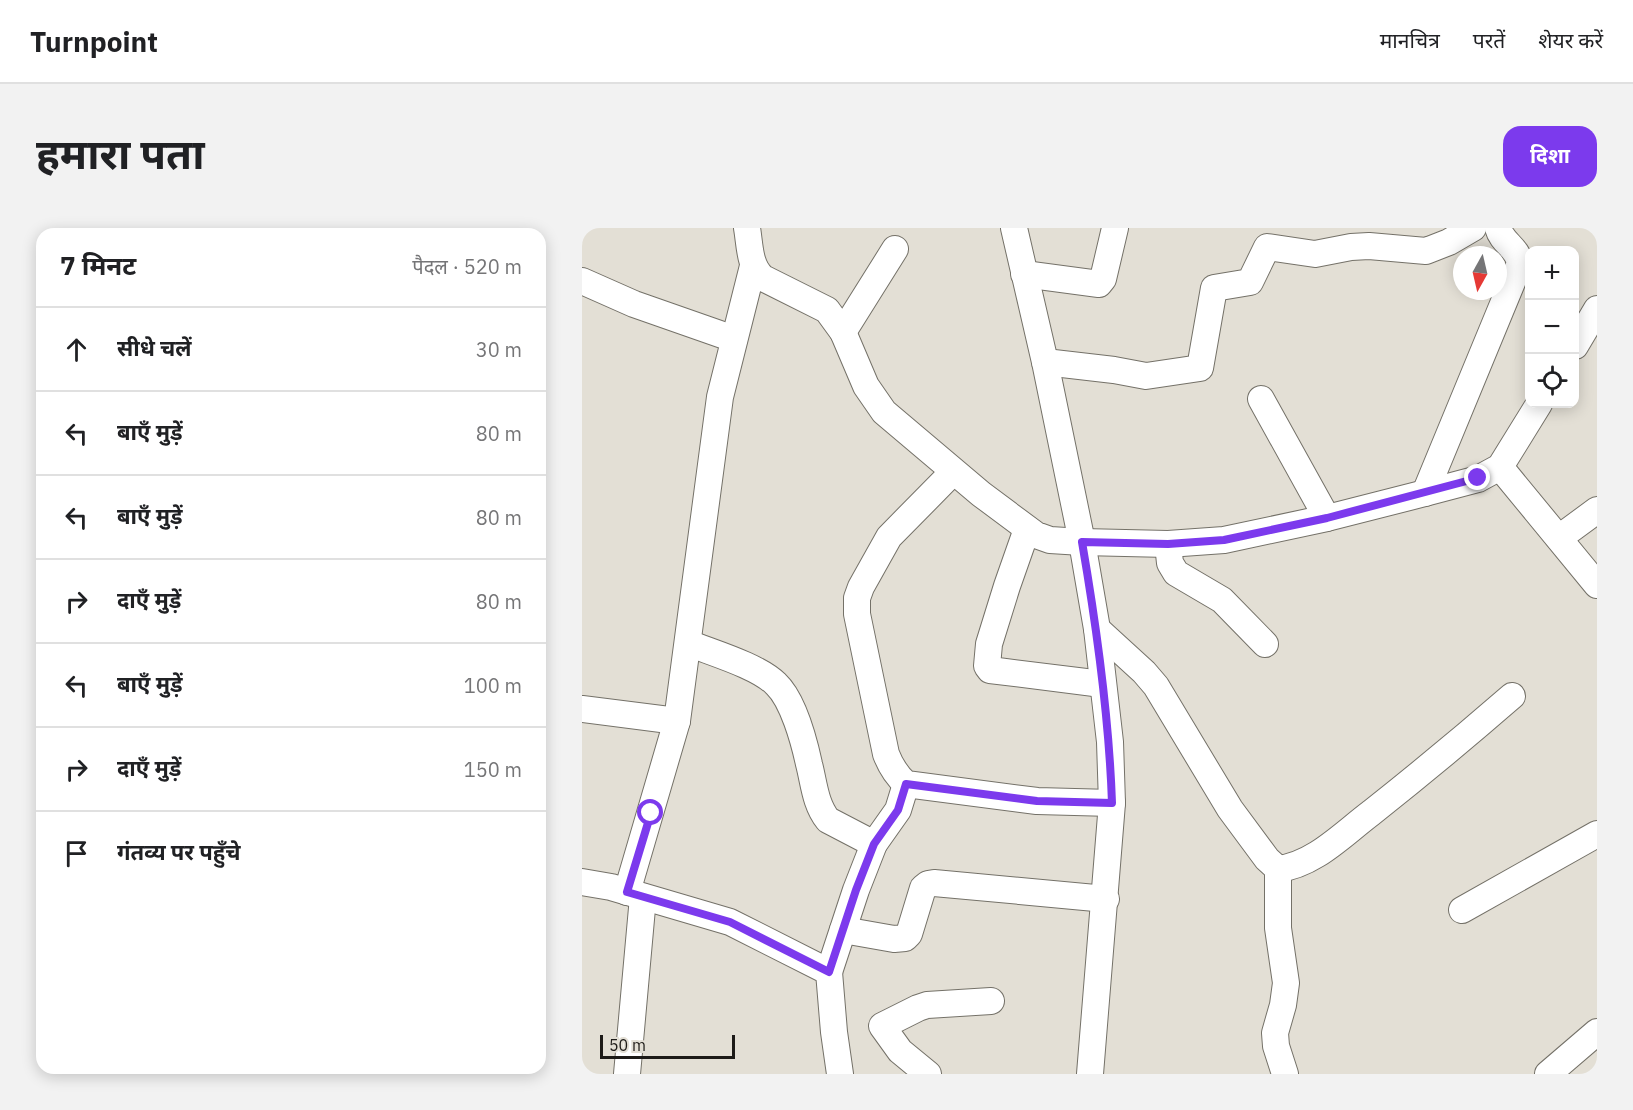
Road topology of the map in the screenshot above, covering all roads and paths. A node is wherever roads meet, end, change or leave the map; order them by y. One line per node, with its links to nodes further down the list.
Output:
1 (747, 228): 7 (street)
2 (1014, 228): 8 (street)
3 (1115, 228): 8 (street)
4 (1473, 228): 14 (street)
5 (1498, 228): 19 (street)
6 (895, 249): 11 (street)
7 (753, 266): 11 (street); 13 (street)
8 (1024, 274): 14 (street)
9 (582, 281): 13 (street)
10 (1597, 309): 12 (street)
11 (843, 332): 18 (street)
12 (1579, 338)
13 (734, 339): 29 (street)
14 (1045, 363): 24 (street)
15 (1261, 399): 21 (street)
16 (1537, 408): 17 (street)
17 (1500, 467): 19 (street); 23 (street)
18 (953, 472): 22 (street); 35 (street)
19 (1425, 494): 21 (street)
20 (1597, 510): 23 (street)
21 (1327, 518): 25 (street)
22 (1028, 529): 24 (street); 31 (street)
23 (1559, 538): 26 (street)
24 (1082, 542): 25 (street); 28 (street)
25 (1168, 544): 30 (street)
26 (1588, 560): 27 (street)
27 (1597, 585)
28 (1097, 629): 31 (street); 39 (street)
29 (688, 643): 34 (street); 38 (street)
30 (1264, 645)
31 (1102, 684): 36 (street)
32 (1512, 696): 39 (street)
33 (582, 709): 34 (street)
34 (677, 721): 41 (street)
35 (906, 784): 36 (street); 38 (street)
36 (1112, 803): 42 (street)
37 (1597, 834): 43 (street)
38 (874, 844): 44 (street)
39 (1278, 869): 52 (street)
40 (582, 882): 41 (street)
41 (635, 895): 45 (street); 48 (street)
42 (1106, 899): 44 (street); 51 (street)
43 (1462, 910)
44 (843, 930): 45 (street)
45 (829, 972): 49 (street)
46 (991, 1001): 50 (street)
47 (1597, 1032): 53 (street)
48 (627, 1074)
49 (840, 1074)
50 (928, 1074)
51 (1090, 1074)
52 (1285, 1074)
53 (1548, 1074)

